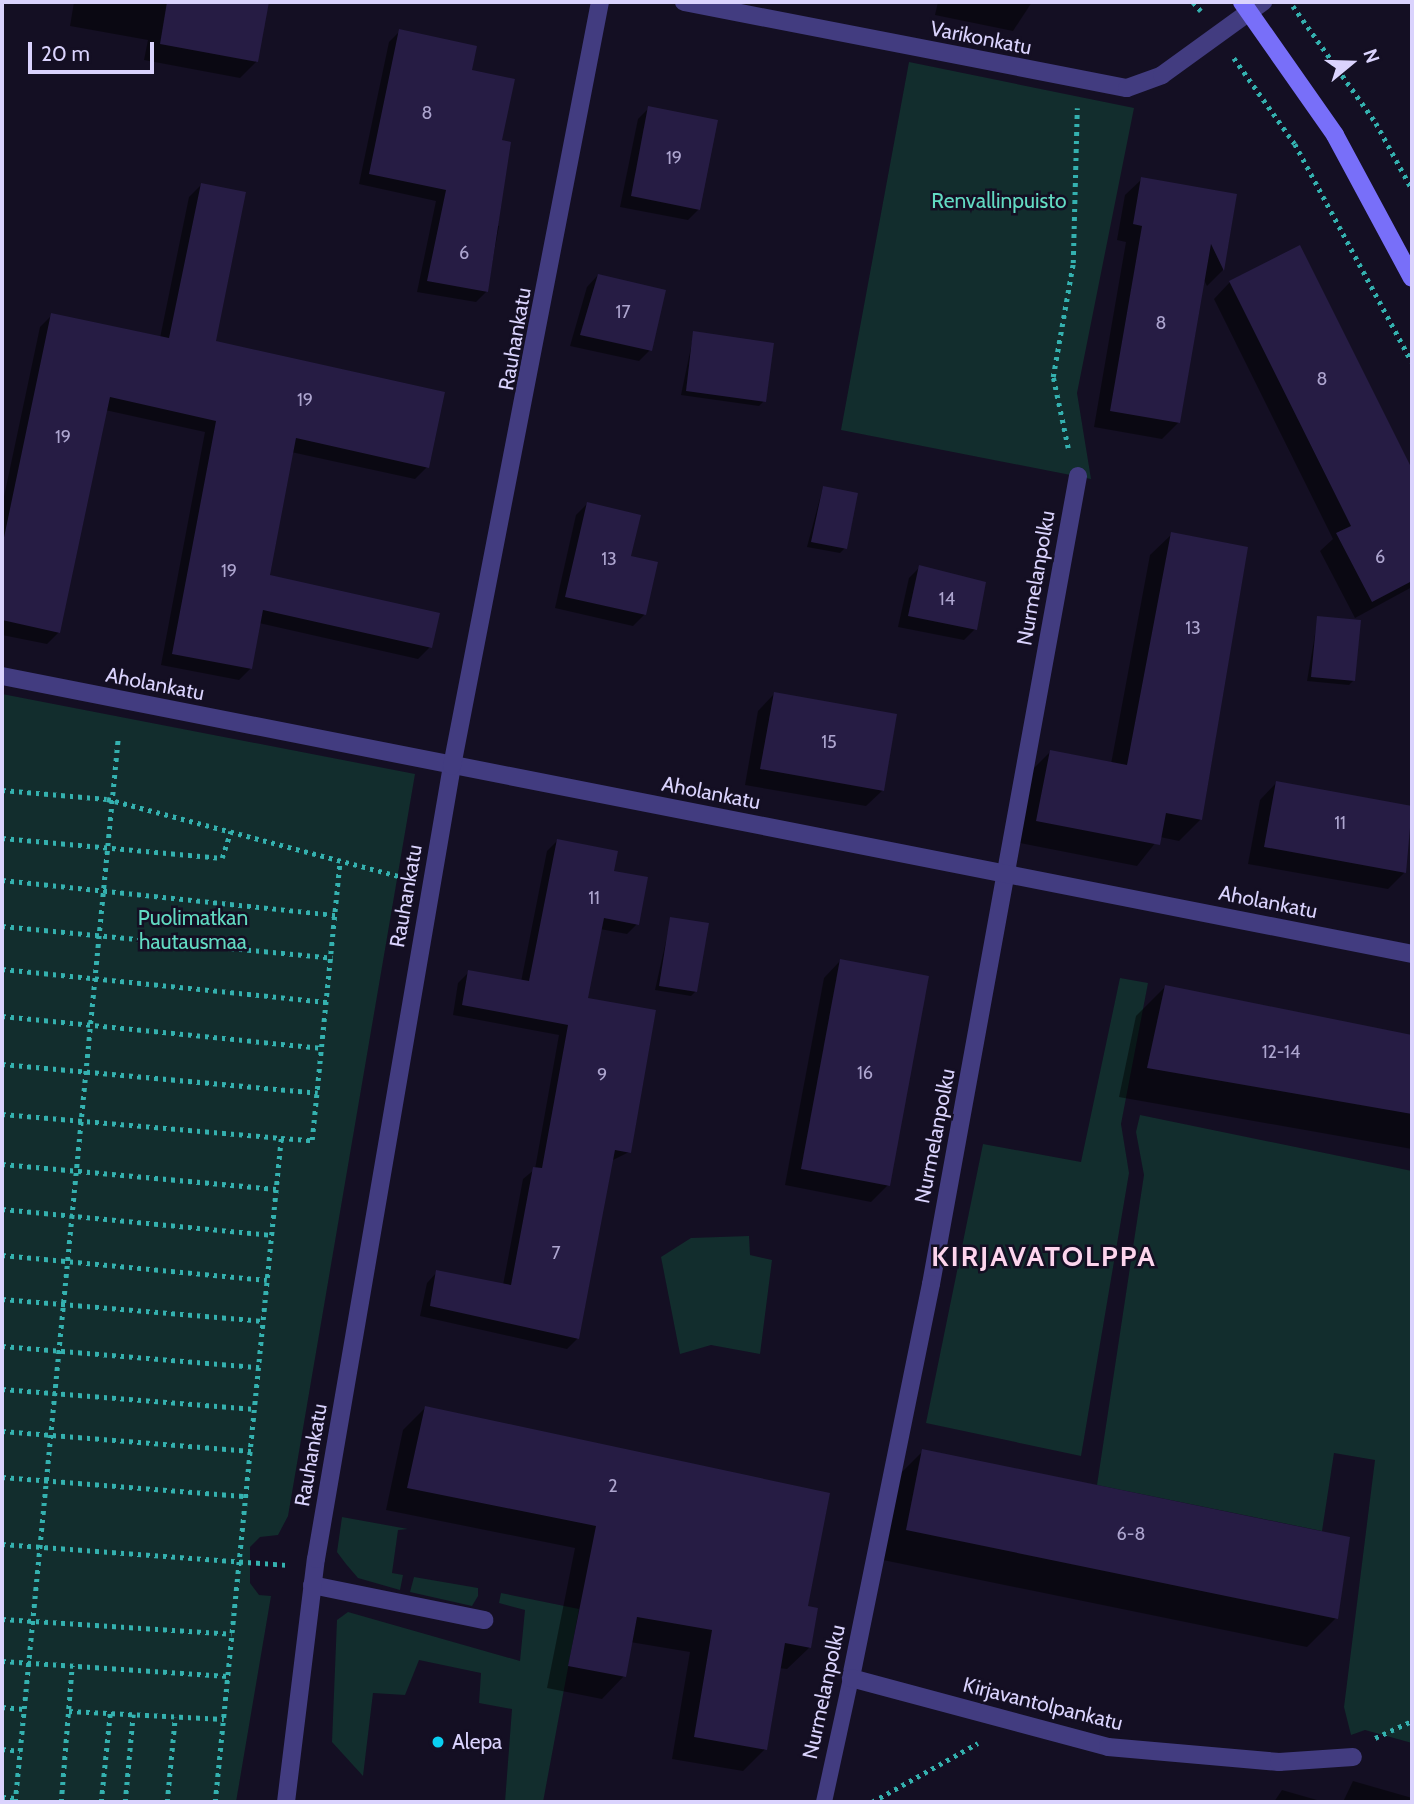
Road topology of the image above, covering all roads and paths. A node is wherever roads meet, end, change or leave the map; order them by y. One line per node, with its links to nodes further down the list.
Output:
1 (600, 2): 14 (street, Rauhankatu)
2 (684, 2): 7 (street, Varikonkatu)
3 (1194, 2): 6 (path)
4 (1290, 2): 8 (path)
5 (1252, 5): 6 (street, Varikonkatu); 9 (street)
6 (1218, 35): 7 (street, Varikonkatu); 10 (path)
7 (1074, 79): 11 (path)
8 (1412, 189)
9 (1412, 278)
10 (1412, 362)
11 (1078, 476): 21 (street, Nurmelanpolku)
12 (2, 676): 14 (street, Aholankatu)
13 (118, 738): 16 (path)
14 (452, 766): 21 (street, Aholankatu); 70 (street, Rauhankatu)
15 (2, 790): 16 (path)
16 (107, 799): 17 (path); 19 (path)
17 (231, 831): 19 (path); 20 (path)
18 (2, 838): 19 (path)
19 (103, 849): 24 (path)
20 (341, 860): 22 (path); 25 (path)
21 (1007, 874): 28 (street, Aholankatu); 79 (street, Nurmelanpolku)
22 (404, 877)
23 (2, 880): 24 (path)
24 (100, 889): 25 (path); 27 (path)
25 (335, 915): 29 (path)
26 (2, 926): 27 (path)
27 (95, 936): 29 (path); 31 (path)
28 (1412, 954)
29 (332, 958): 32 (path)
30 (2, 970): 31 (path)
31 (91, 978): 32 (path); 34 (path)
32 (328, 1002): 35 (path)
33 (2, 1016): 34 (path)
34 (87, 1025): 35 (path); 37 (path)
35 (322, 1048): 38 (path)
36 (2, 1064): 37 (path)
37 (83, 1073): 38 (path); 40 (path)
38 (318, 1093): 41 (path)
39 (2, 1114): 40 (path)
40 (78, 1122): 41 (path); 43 (path)
41 (281, 1138): 44 (path)
42 (2, 1164): 43 (path)
43 (74, 1170): 44 (path); 46 (path)
44 (276, 1189): 47 (path)
45 (2, 1209): 46 (path)
46 (70, 1216): 47 (path); 49 (path)
47 (271, 1235): 50 (path)
48 (2, 1255): 49 (path)
49 (66, 1261): 50 (path); 52 (path)
50 (267, 1280): 53 (path)
51 (2, 1298): 52 (path)
52 (62, 1304): 53 (path); 55 (path)
53 (263, 1321): 56 (path)
54 (2, 1346): 55 (path)
55 (58, 1351): 56 (path); 58 (path)
56 (259, 1367): 59 (path)
57 (2, 1389): 58 (path)
58 (54, 1393): 59 (path); 61 (path)
59 (255, 1409): 62 (path)
60 (2, 1431): 61 (path)
61 (50, 1434): 62 (path); 64 (path)
62 (251, 1451): 65 (path)
63 (2, 1477): 64 (path)
64 (46, 1480): 65 (path); 67 (path)
65 (246, 1496): 68 (path)
66 (2, 1544): 67 (path)
67 (40, 1546): 68 (path); 73 (path)
68 (239, 1562): 69 (path); 74 (path)
69 (287, 1565)
70 (313, 1585): 72 (street); 98 (street, Rauhankatu)
71 (2, 1619): 73 (path)
72 (484, 1620)
73 (33, 1621): 74 (path); 76 (path)
74 (232, 1634): 78 (path)
75 (2, 1661): 76 (path)
76 (29, 1662): 77 (path); 81 (path)
77 (72, 1665): 78 (path); 82 (path)
78 (228, 1676): 86 (path)
79 (851, 1678): 87 (street, Kirjavantolpankatu); 99 (lane, Nurmelanpolku)
80 (2, 1707): 81 (path)
81 (24, 1709): 89 (path)
82 (69, 1711): 83 (path); 93 (path)
83 (110, 1713): 84 (path); 94 (path)
84 (133, 1714): 85 (path); 95 (path)
85 (175, 1717): 86 (path); 96 (path)
86 (224, 1719): 97 (path)
87 (1016, 1723): 90 (street, Kirjavantolpankatu); 100 (path)
88 (2, 1749): 89 (path)
89 (20, 1751): 92 (path)
90 (1353, 1757)
91 (2, 1797): 92 (path)
92 (16, 1800)
93 (61, 1802)
94 (102, 1802)
95 (125, 1802)
96 (167, 1802)
97 (215, 1802)
98 (286, 1802)
99 (824, 1802)
100 (872, 1802)

